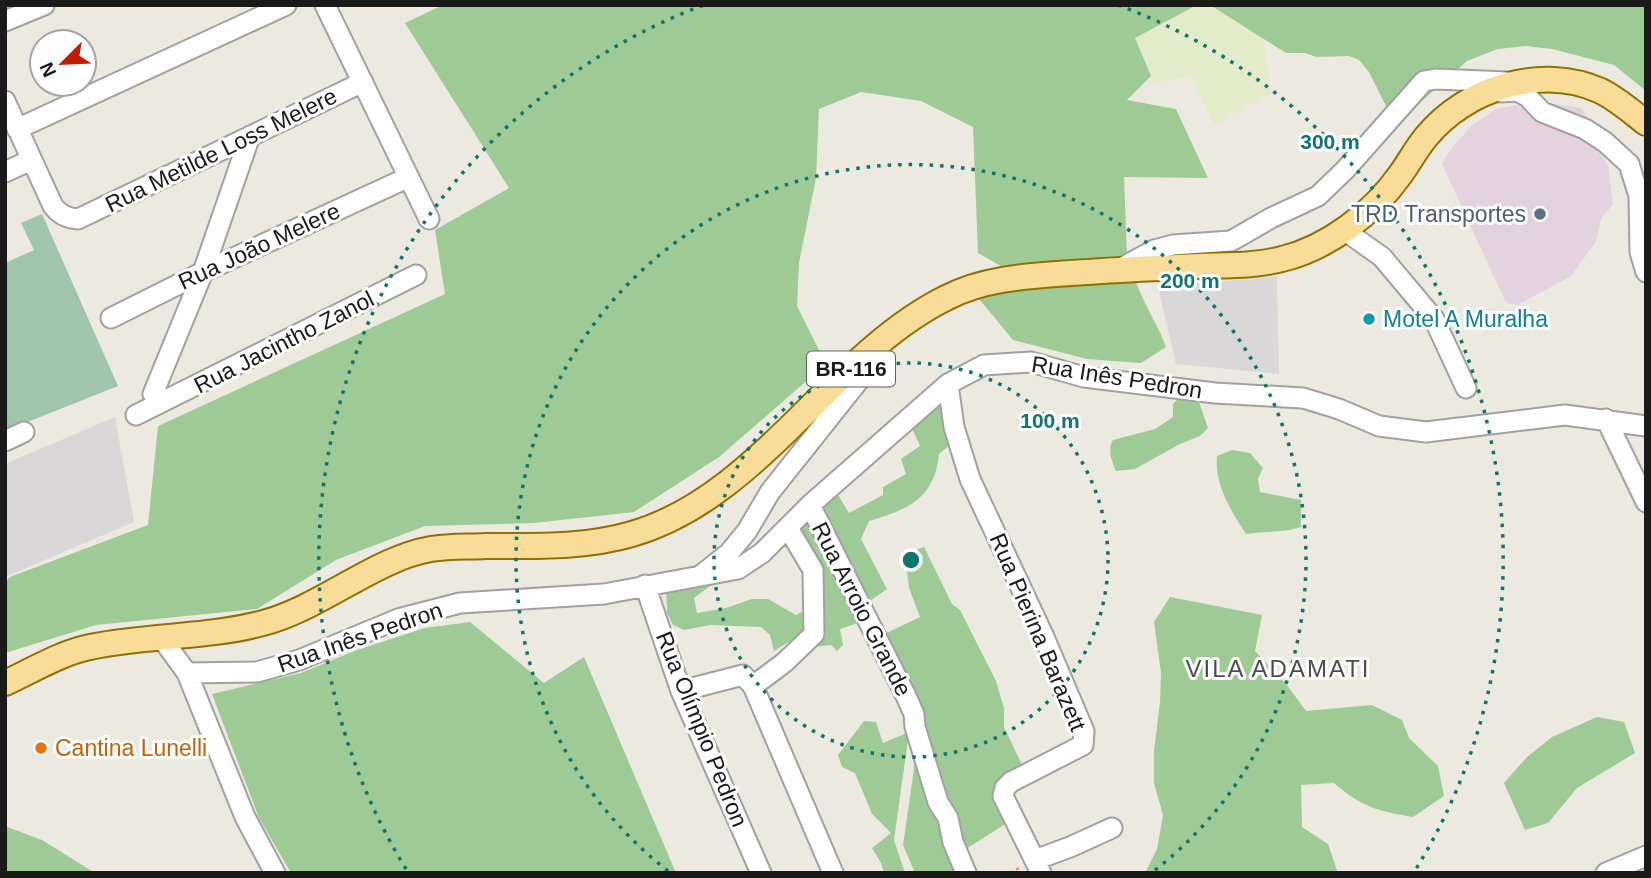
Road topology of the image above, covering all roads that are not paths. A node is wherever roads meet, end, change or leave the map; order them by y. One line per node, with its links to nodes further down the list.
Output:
1 (44, 5): 4 (street)
2 (286, 5): 10 (street)
3 (325, 5): 5 (street)
4 (5, 20)
5 (363, 82): 11 (street, Rua Metilde Loss Melere); 14 (street)
6 (1515, 83): 7 (main road, BR-116); 9 (main road, BR-116); 17 (street)
7 (1485, 93): 16 (main road, BR-116); 19 (street)
8 (5, 101): 10 (street)
9 (1646, 123)
10 (17, 129): 12 (street)
11 (250, 136): 12 (street, Rua Metilde Loss Melere); 18 (street)
12 (31, 160): 13 (street)
13 (5, 172)
14 (409, 177): 15 (street); 18 (street, Rua João Melere)
15 (429, 219)
16 (1344, 230): 17 (main road, BR-116); 24 (street)
17 (1118, 270): 22 (main road, BR-116)
18 (203, 272): 21 (street, Rua João Melere); 25 (street)
19 (1646, 272)
20 (416, 275): 25 (street, Rua Jacintho Zanol)
21 (111, 318)
22 (886, 337): 34 (street); 36 (main road, BR-116)
23 (948, 384): 27 (street, Rua Inês Pedron); 32 (street, Rua Inês Pedron); 45 (street, Rua Pierina Barazett)
24 (1466, 388)
25 (159, 398): 26 (street, Rua Jacintho Zanol)
26 (136, 415)
27 (1606, 419): 28 (street, Rua Inês Pedron); 31 (street)
28 (1646, 426)
29 (24, 432): 30 (street)
30 (5, 441)
31 (1646, 502)
32 (810, 505): 33 (street, Rua Inês Pedron); 49 (street, Rua Arroio Grande)
33 (788, 528): 34 (street, Rua Inês Pedron); 41 (street)
34 (699, 577): 35 (street, Rua Inês Pedron)
35 (645, 585): 38 (street, Rua Inês Pedron); 42 (street, Rua Olímpio Pedron)
36 (160, 636): 37 (main road, BR-116); 38 (street)
37 (31, 671): 39 (main road, BR-116); 40 (main road, BR-116)
38 (187, 673): 46 (street)
39 (5, 676)
40 (5, 682)
41 (753, 686): 42 (street); 48 (street)
42 (681, 691): 47 (street, Rua Olímpio Pedron)
43 (1112, 828): 45 (street)
44 (1646, 856): 50 (street)
45 (1038, 866)
46 (275, 873)
47 (761, 873)
48 (833, 873)
49 (966, 873)
50 (1606, 873)

